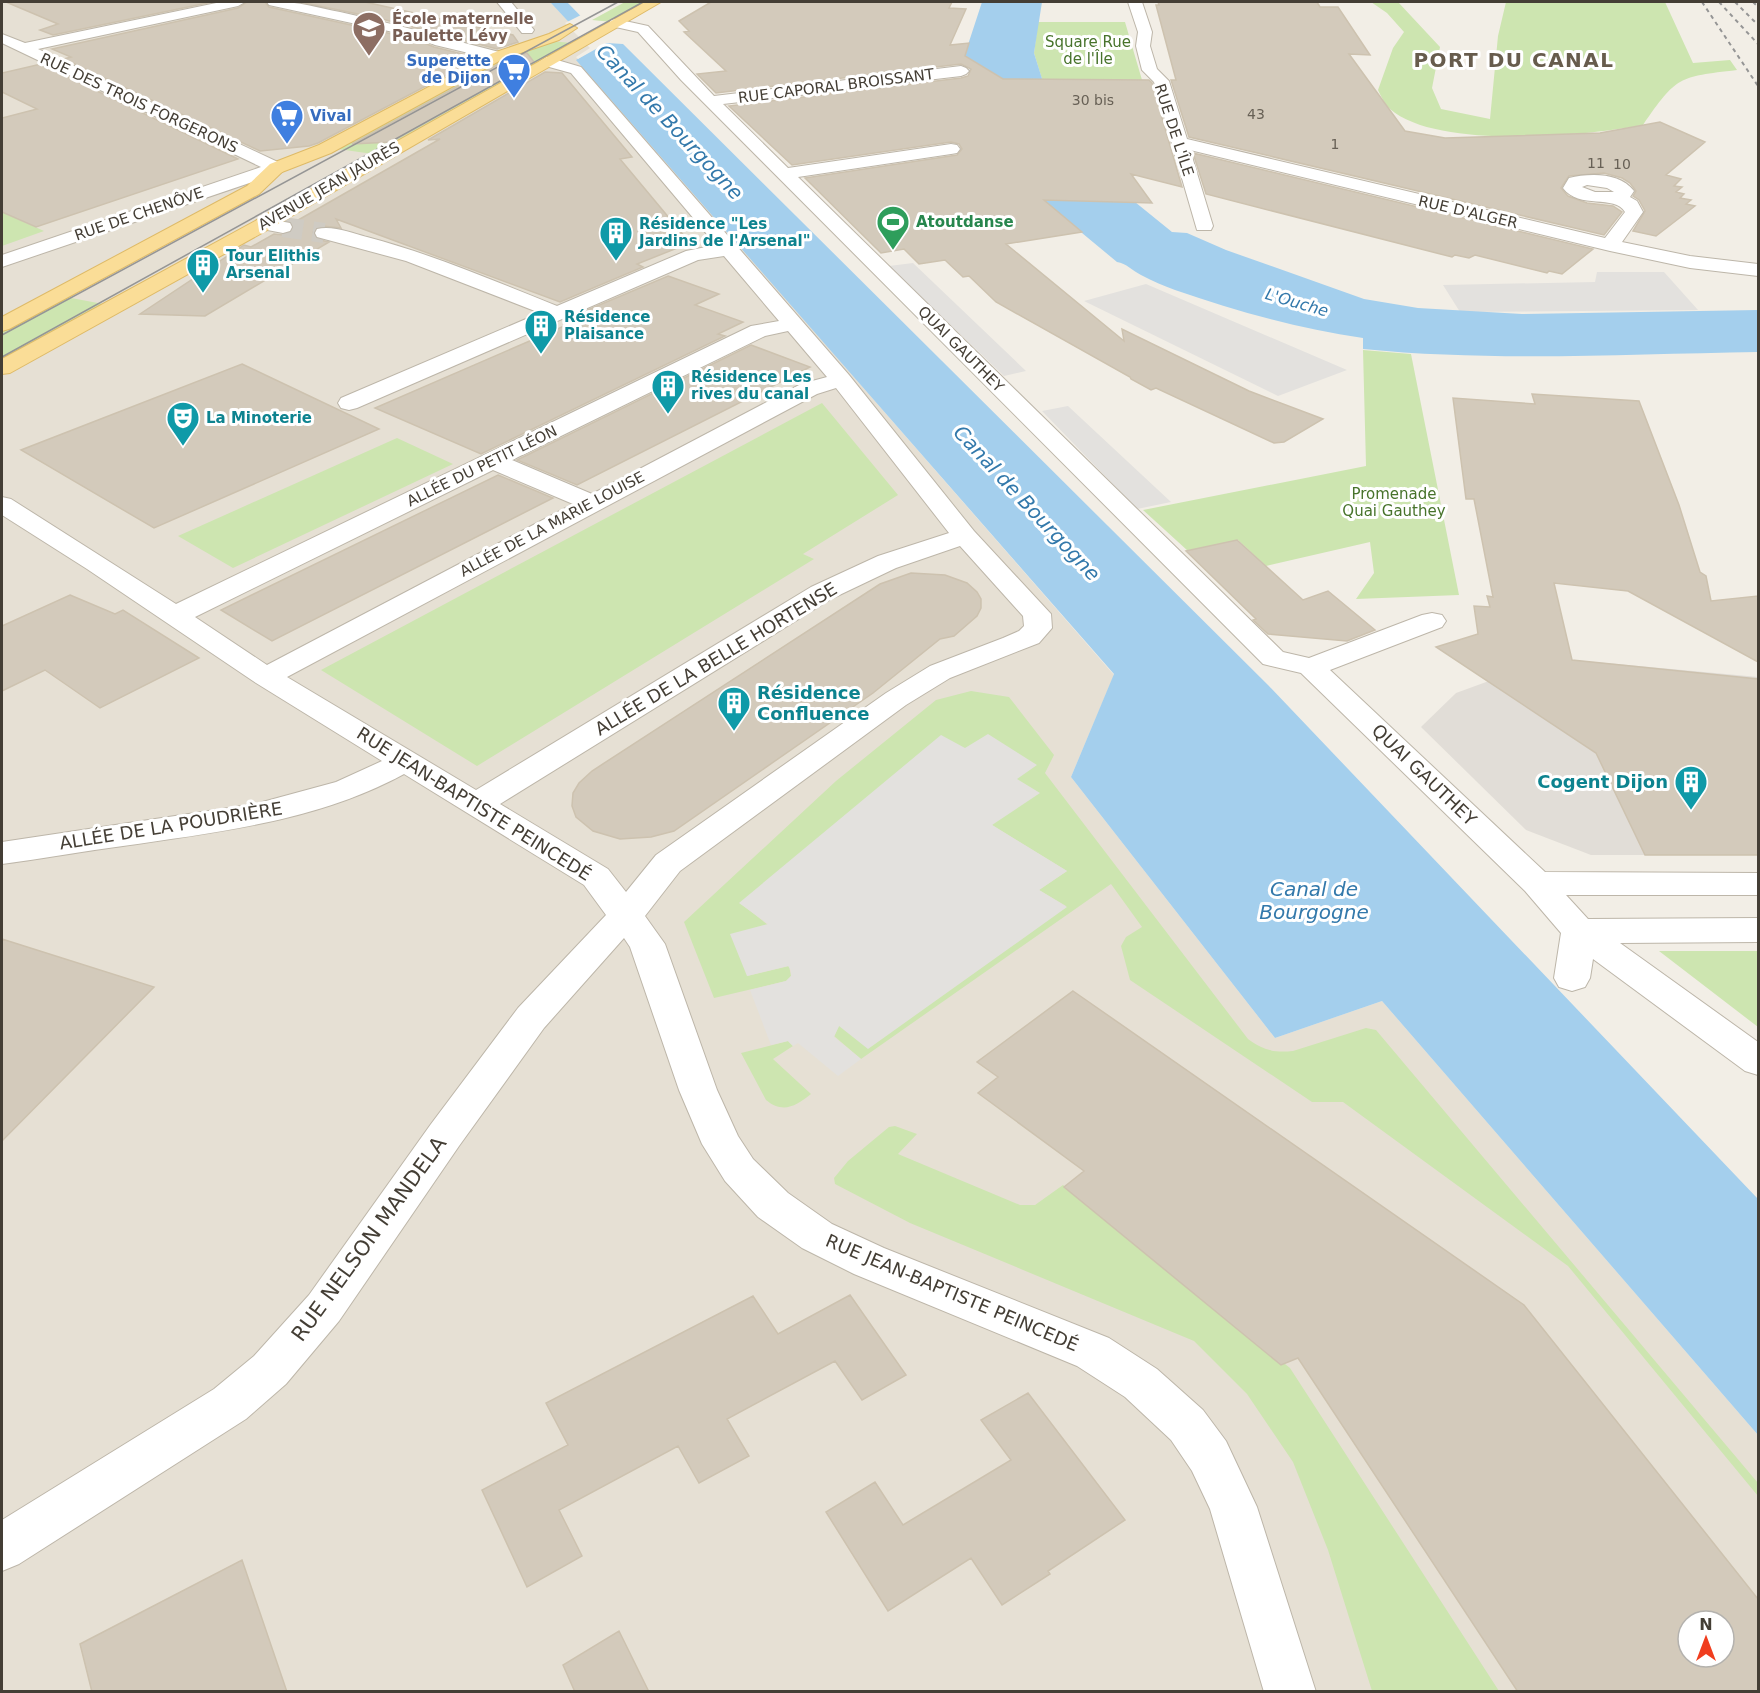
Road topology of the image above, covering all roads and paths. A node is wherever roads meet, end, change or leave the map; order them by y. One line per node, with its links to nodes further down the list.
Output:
1 (238, 2): 10 (street)
2 (274, 2): 11 (street)
3 (504, 2): 8 (street)
4 (654, 2): 7 (main road, AVENUE JEAN JAURÈS)
5 (1135, 2): 15 (street, RUE DE L'ÎLE)
6 (583, 21): 11 (main road, AVENUE JEAN JAURÈS)
7 (616, 23): 12 (main road, AVENUE JEAN JAURÈS); 14 (street, QUAI GAUTHEY)
8 (527, 30)
9 (2, 38): 10 (street, RUE DES TROIS FORGERONS)
10 (23, 48): 17 (street, RUE DES TROIS FORGERONS)
11 (498, 56): 17 (main road, AVENUE JEAN JAURÈS)
12 (557, 56): 19 (main road, AVENUE JEAN JAURÈS); 26 (street)
13 (961, 70): 14 (street, RUE CAPORAL BROISSANT)
14 (711, 101): 18 (street, QUAI GAUTHEY)
15 (1180, 144): 22 (street, RUE DE L'ÎLE); 25 (street, RUE D'ALGER)
16 (951, 149): 18 (street)
17 (276, 168): 19 (main road); 27 (street, RUE DE CHENÔVE); 31 (main road, AVENUE JEAN JAURÈS)
18 (785, 174): 41 (street, QUAI GAUTHEY)
19 (339, 182): 21 (main road, AVENUE JEAN JAURÈS)
20 (1617, 197): 25 (street)
21 (264, 225): 23 (street); 32 (main road, AVENUE JEAN JAURÈS)
22 (1204, 226)
23 (283, 227)
24 (324, 233): 29 (street)
25 (1610, 245): 28 (street, RUE D'ALGER)
26 (729, 249): 29 (street); 30 (street)
27 (2, 261)
28 (1758, 270)
29 (557, 313): 34 (street)
30 (793, 324): 33 (street); 35 (street, ALLÉE DU PETIT LÉON)
31 (2, 325)
32 (2, 368)
33 (841, 380): 36 (street, ALLÉE DE LA MARIE LOUISE); 38 (street)
34 (349, 403)
35 (494, 460): 36 (street); 39 (street, ALLÉE DU PETIT LÉON)
36 (591, 503): 42 (street, ALLÉE DE LA MARIE LOUISE)
37 (2, 504): 39 (street, RUE JEAN-BAPTISTE PEINCEDÉ)
38 (965, 536): 44 (street, ALLÉE DE LA BELLE HORTENSE); 48 (street, RUE NELSON MANDELA)
39 (174, 616): 42 (street, RUE JEAN-BAPTISTE PEINCEDÉ)
40 (1432, 621): 41 (street)
41 (1311, 667): 46 (street, QUAI GAUTHEY)
42 (266, 677): 43 (street, RUE JEAN-BAPTISTE PEINCEDÉ)
43 (405, 761): 44 (street, RUE JEAN-BAPTISTE PEINCEDÉ); 45 (street, ALLÉE DE LA POUDRIÈRE)
44 (477, 804): 48 (street, RUE JEAN-BAPTISTE PEINCEDÉ)
45 (2, 853)
46 (1537, 883): 47 (street); 50 (street, QUAI GAUTHEY)
47 (1758, 884)
48 (627, 915): 53 (street, RUE NELSON MANDELA); 54 (street, RUE JEAN-BAPTISTE PEINCEDÉ)
49 (1758, 930): 50 (street)
50 (1580, 931): 51 (street); 52 (street, QUAI GAUTHEY)
51 (1572, 978)
52 (1758, 1060)
53 (2, 1547)
54 (1290, 1692)

